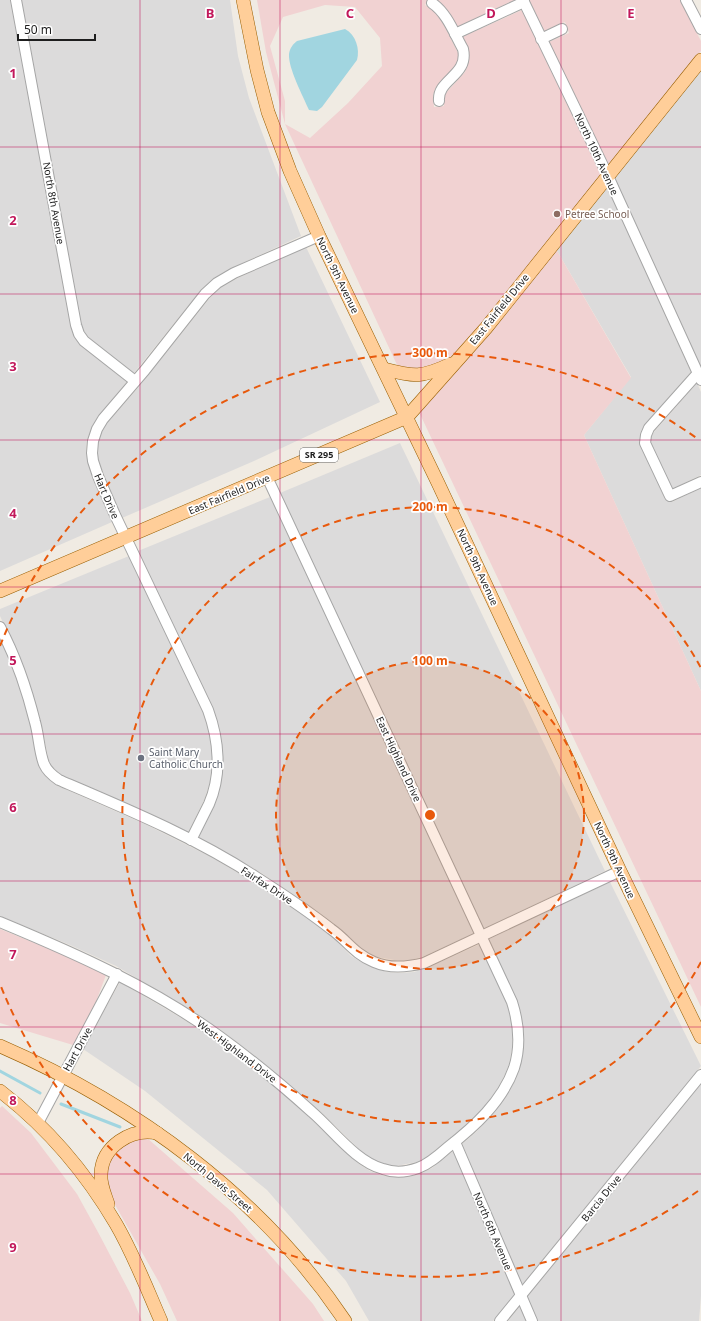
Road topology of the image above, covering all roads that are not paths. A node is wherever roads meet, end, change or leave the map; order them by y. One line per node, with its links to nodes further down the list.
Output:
1 (16, 0): 17 (street, North 8th Avenue)
2 (243, 0): 13 (main road, North 9th Avenue)
3 (686, 0): 7 (street)
4 (524, 1): 8 (street); 9 (street, North 10th Avenue)
5 (432, 3): 8 (street)
6 (562, 29): 9 (street)
7 (701, 29)
8 (455, 34): 11 (street)
9 (541, 39): 12 (street, North 10th Avenue)
10 (701, 60): 12 (main road, East Fairfield Drive)
11 (439, 101)
12 (608, 176): 14 (main road, East Fairfield Drive); 16 (street, North 10th Avenue)
13 (319, 236): 15 (main road, North 9th Avenue); 17 (street, Hart Drive)
14 (455, 363): 15 (main road); 18 (main road, East Fairfield Drive)
15 (384, 369): 18 (main road, North 9th Avenue)
16 (699, 377): 20 (street)
17 (135, 381): 21 (street, Hart Drive)
18 (407, 417): 19 (main road, East Fairfield Drive / SR 295); 25 (main road, North 9th Avenue)
19 (267, 477): 21 (main road, East Fairfield Drive / SR 295); 27 (street, East Highland Drive)
20 (701, 482)
21 (126, 538): 22 (main road, East Fairfield Drive / SR 295); 24 (street, Hart Drive)
22 (0, 591)
23 (0, 627): 24 (street, Fairfax Drive)
24 (191, 840): 27 (street, Fairfax Drive)
25 (620, 871): 27 (street, Fairfax Drive); 29 (main road, North 9th Avenue)
26 (0, 922): 28 (street, West Highland Drive)
27 (482, 936): 36 (street, East Highland Drive)
28 (117, 974): 32 (street, Hart Drive); 36 (street, West Highland Drive)
29 (701, 1037)
30 (0, 1046): 32 (main road, North Davis Street)
31 (701, 1075): 38 (street, Barcia Drive)
32 (62, 1076): 34 (street, Hart Drive); 35 (main road, North Davis Street)
33 (0, 1091): 34 (main road)
34 (38, 1123): 37 (main road)
35 (160, 1135): 37 (main road); 40 (main road, North Davis Street)
36 (455, 1142): 38 (street, North 6th Avenue)
37 (116, 1224): 39 (main road)
38 (521, 1296): 41 (street, Barcia Drive); 42 (street, North 6th Avenue)
39 (161, 1321)
40 (345, 1321)
41 (500, 1321)
42 (532, 1321)

